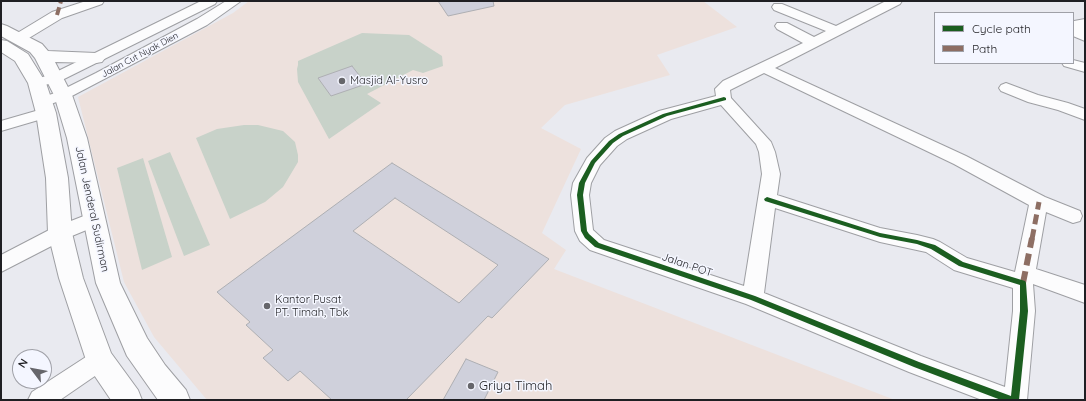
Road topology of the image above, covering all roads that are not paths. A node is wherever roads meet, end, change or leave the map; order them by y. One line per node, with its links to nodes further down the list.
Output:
1 (61, 1): 7 (street)
2 (98, 1): 7 (street)
3 (212, 1): 17 (street, Jalan Cut Nyak Dien)
4 (235, 1): 21 (street, Jalan Cut Nyak Dien)
5 (896, 1): 11 (street)
6 (778, 8): 11 (street)
7 (57, 15): 13 (street)
8 (1085, 23): 12 (street)
9 (782, 26): 14 (street)
10 (1, 29): 13 (highway, Jalan Jenderal Sudirman)
11 (837, 31): 14 (street)
12 (1085, 36)
13 (19, 38): 16 (highway, Jalan Jenderal Sudirman)
14 (814, 43): 19 (street)
15 (1, 45): 24 (highway)
16 (43, 56): 17 (highway); 21 (highway, Jalan Jenderal Sudirman)
17 (96, 58): 21 (street, Jalan Cut Nyak Dien)
18 (1072, 64): 20 (street)
19 (764, 68): 23 (street); 28 (street)
20 (1085, 68)
21 (59, 86): 24 (street, Jalan Cut Nyak Dien); 30 (highway, Jalan Jenderal Sudirman)
22 (1006, 88): 25 (street)
23 (724, 99): 27 (street); 35 (street, Jalan POT)
24 (42, 100): 26 (street, Jalan Cut Nyak Dien); 31 (highway)
25 (1085, 115)
26 (1, 126)
27 (767, 199): 33 (street); 35 (street)
28 (1039, 202): 29 (street); 33 (street)
29 (1073, 216)
30 (94, 219): 31 (street); 40 (highway, Jalan Jenderal Sudirman)
31 (60, 233): 32 (street); 36 (highway)
32 (1, 264)
33 (1024, 278): 34 (street); 41 (street)
34 (1085, 294)
35 (753, 298): 37 (street, Jalan POT)
36 (100, 360): 38 (street); 39 (highway)
37 (1000, 398)
38 (40, 400)
39 (128, 400)
40 (176, 400)
41 (1016, 400)

